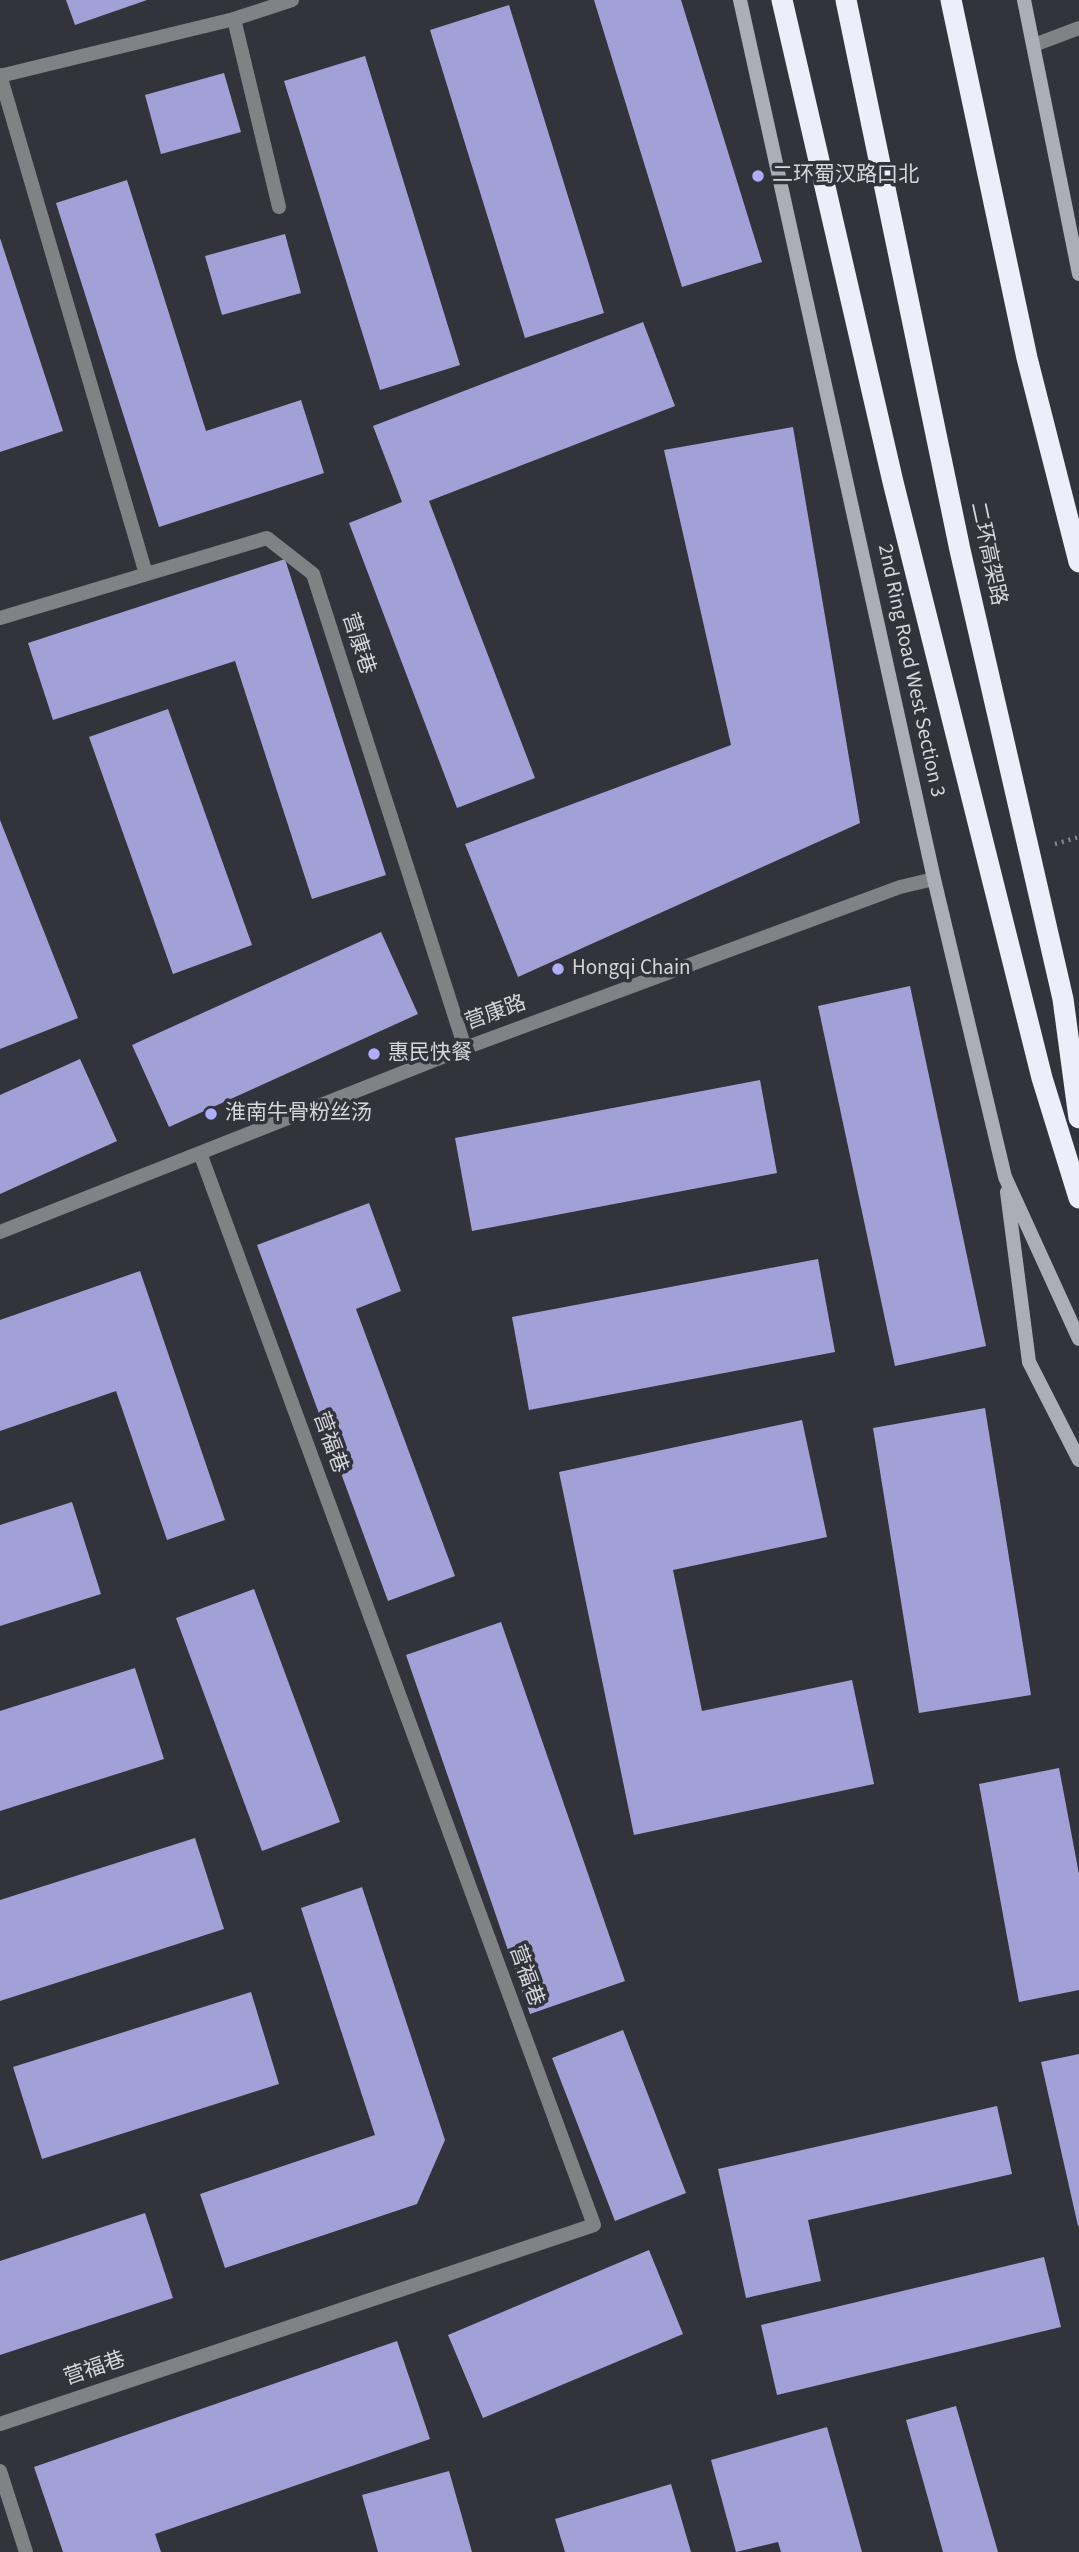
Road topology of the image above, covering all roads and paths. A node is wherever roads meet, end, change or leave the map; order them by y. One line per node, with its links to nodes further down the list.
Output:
1 (292, 0): 7 (street)
2 (740, 0): 16 (main road, 2nd Ring Road West Section 3)
3 (782, 0): 21 (highway, bridge)
4 (846, 0): 18 (highway, 二环高架路, bridge)
5 (951, 0): 13 (highway)
6 (1024, 0): 9 (main road)
7 (234, 19): 10 (street); 11 (street)
8 (1079, 28): 9 (street)
9 (1034, 45): 12 (main road)
10 (0, 75): 14 (street)
11 (279, 207)
12 (1079, 274)
13 (1079, 562)
14 (146, 574): 15 (street, 营康巷); 17 (street, 营康巷)
15 (0, 618)
16 (934, 879): 17 (street, 营康路); 20 (main road, 2nd Ring Road West Section 3)
17 (465, 1048): 19 (street, 营康路)
18 (1079, 1118)
19 (200, 1153): 22 (street, 营康路); 25 (street, 营福巷)
20 (1005, 1177): 23 (main road, 2nd Ring Road West Section 3); 24 (main road)
21 (1079, 1198)
22 (0, 1232)
23 (1079, 1339)
24 (1079, 1460)
25 (0, 2424)
26 (0, 2471): 27 (street)
27 (26, 2552)

